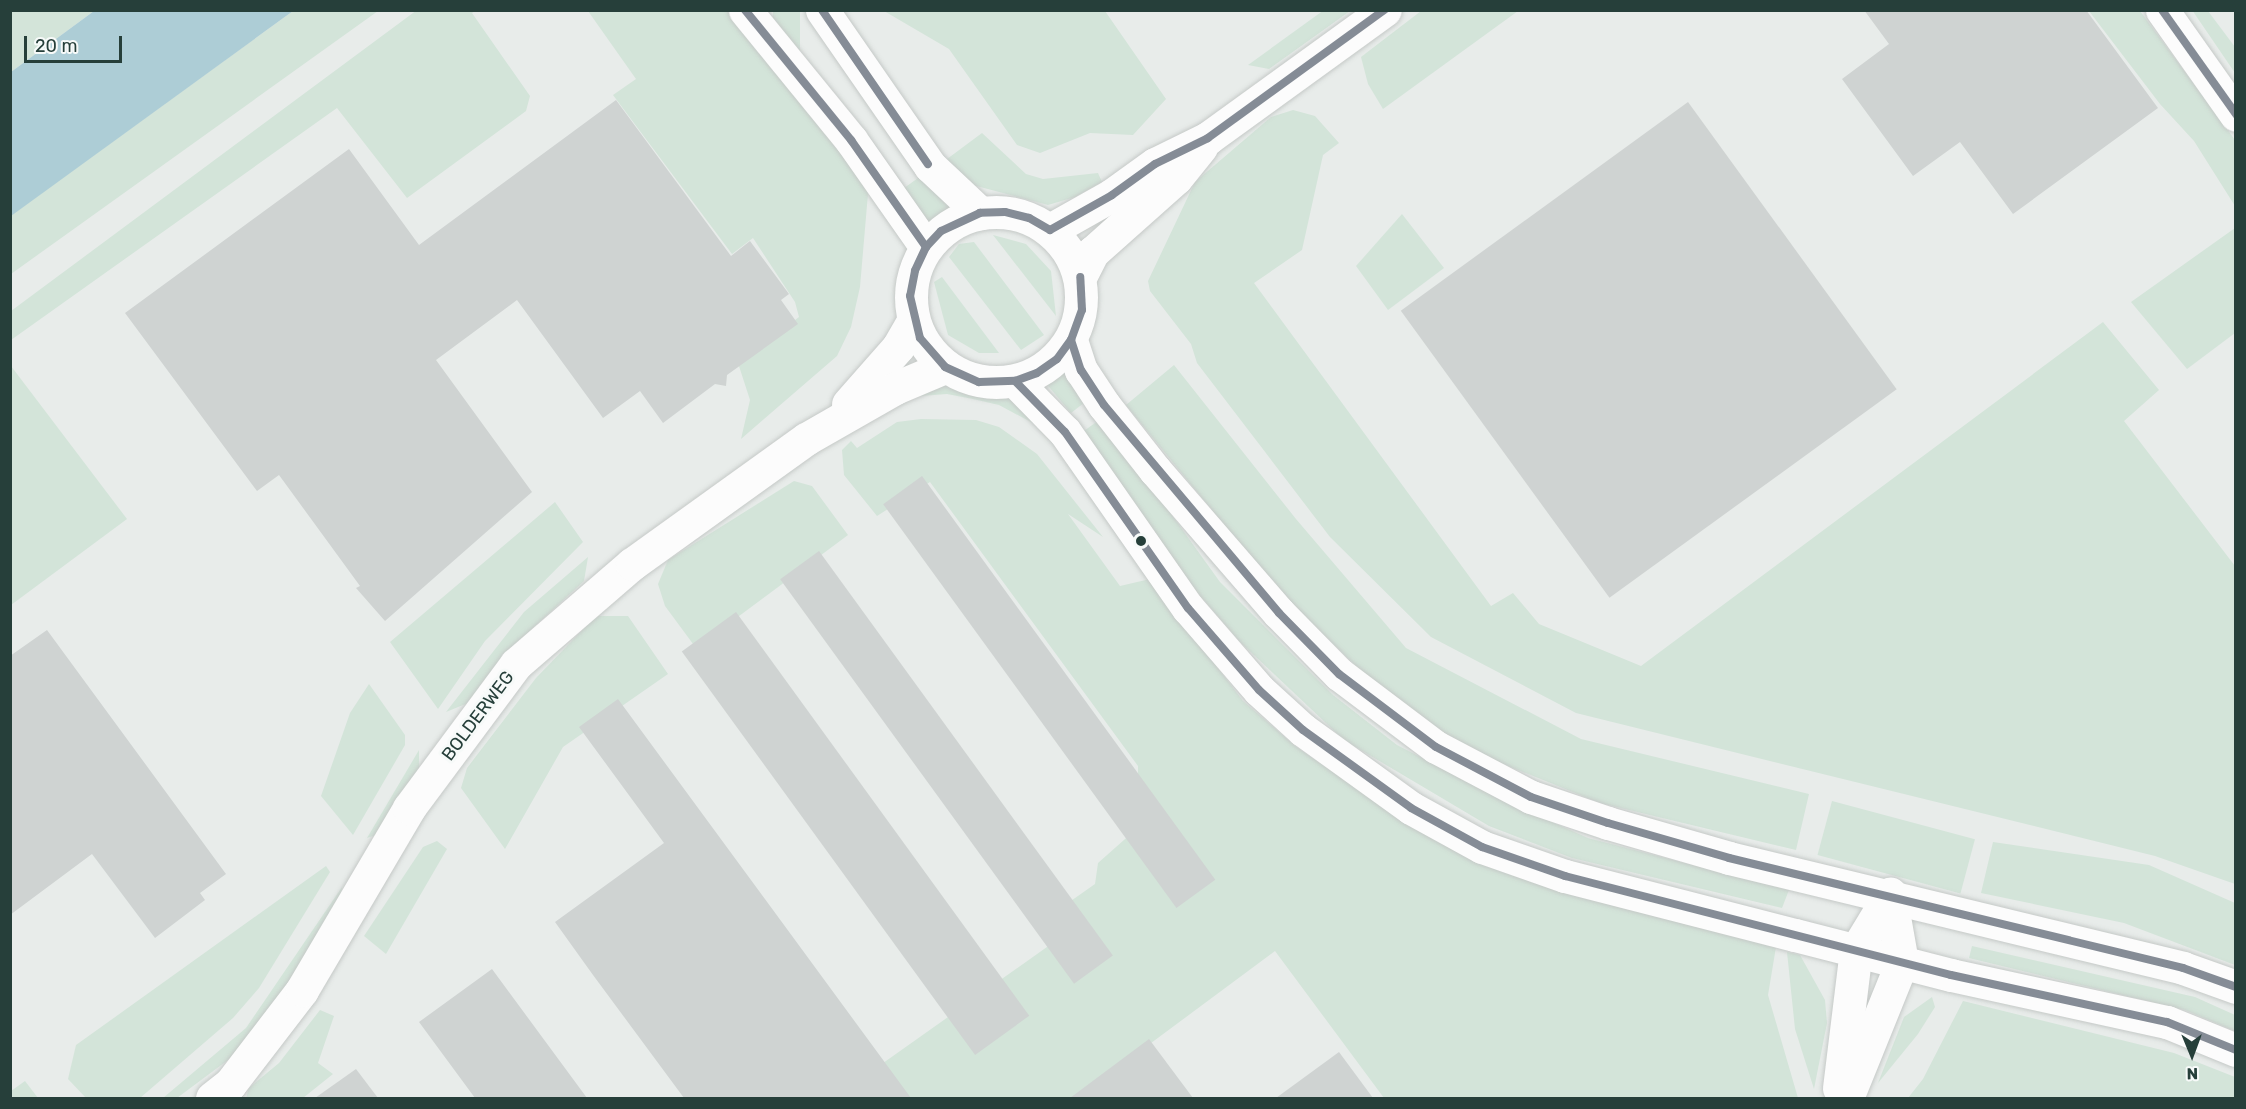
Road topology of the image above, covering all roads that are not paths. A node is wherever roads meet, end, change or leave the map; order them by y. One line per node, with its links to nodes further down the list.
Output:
1 (745, 10): 9 (main road)
2 (822, 10): 7 (main road)
3 (1385, 10): 6 (main road)
4 (2162, 10): 5 (main road)
5 (2235, 115)
6 (1208, 138): 8 (main road); 10 (main road)
7 (980, 213): 8 (main road); 9 (main road)
8 (1050, 230): 10 (main road)
9 (926, 247): 11 (main road)
10 (1080, 277): 12 (main road)
11 (914, 321): 13 (main road); 15 (main road, BOLDERWEG)
12 (1071, 340): 14 (main road); 16 (main road)
13 (945, 366): 14 (main road); 15 (main road, BOLDERWEG)
14 (1015, 381): 17 (main road)
15 (835, 419): 21 (main road, BOLDERWEG)
16 (1890, 894): 17 (main road); 18 (main road); 19 (main road)
17 (1856, 950): 18 (main road); 22 (main road)
18 (1902, 962): 20 (main road); 23 (main road)
19 (2235, 987)
20 (2235, 1050)
21 (212, 1098)
22 (1838, 1098)
23 (1847, 1098)

